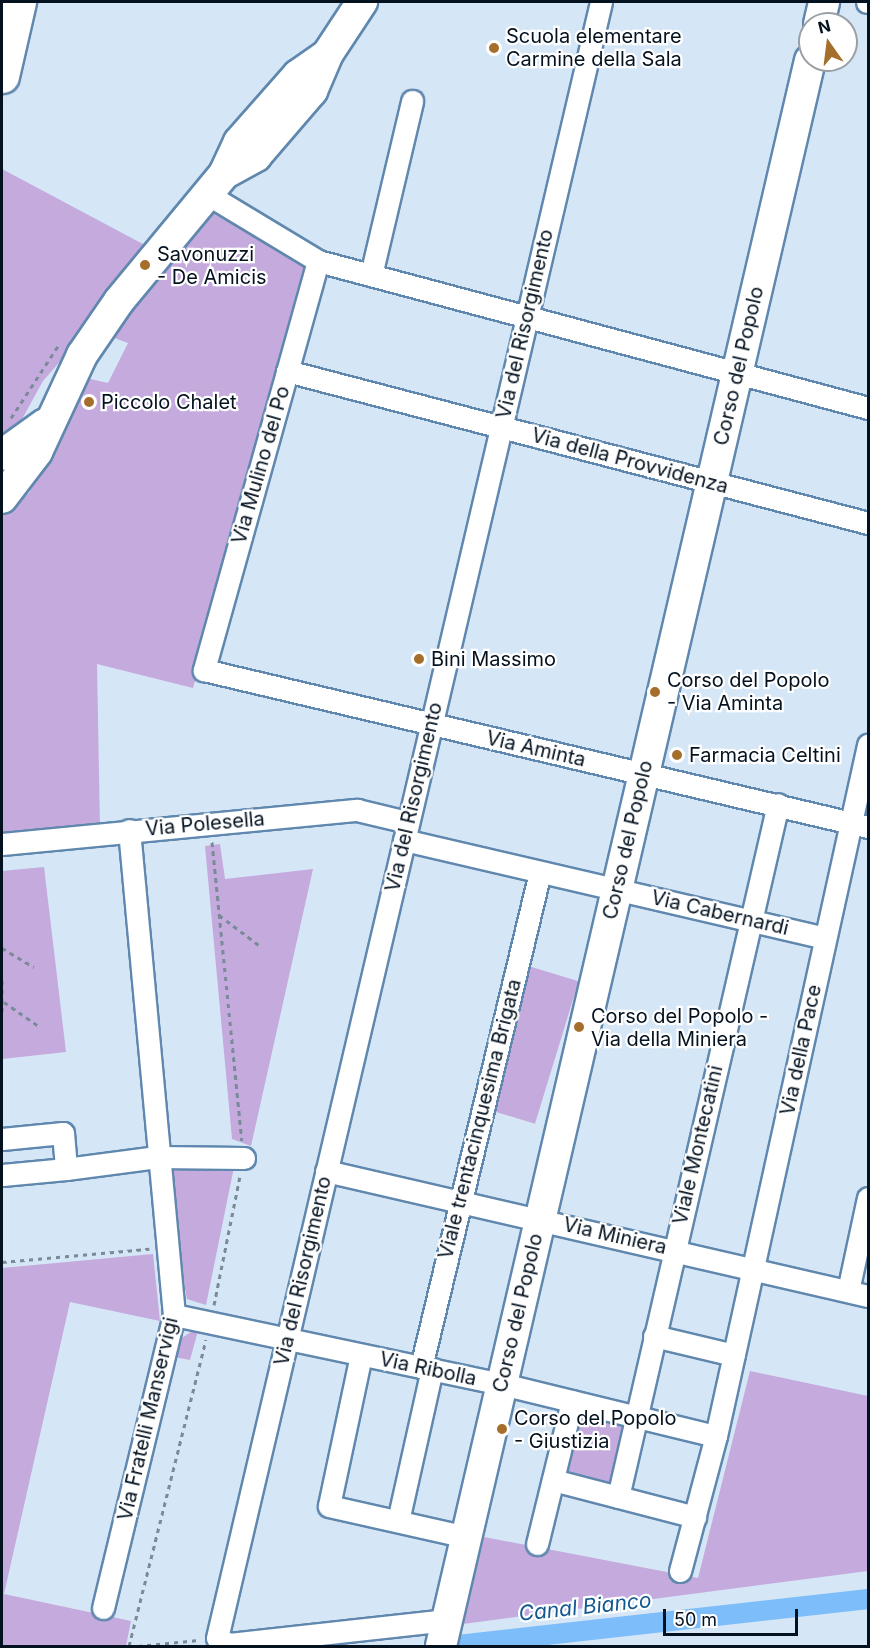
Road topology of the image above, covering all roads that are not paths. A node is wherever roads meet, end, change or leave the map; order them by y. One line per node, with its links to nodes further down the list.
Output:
1 (19, 2): 5 (main road)
2 (362, 2): 7 (street)
3 (601, 2): 10 (street, Via del Risorgimento)
4 (807, 72): 12 (street, Corso del Popolo)
5 (2, 76)
6 (412, 101): 9 (street)
7 (216, 184): 8 (street); 15 (street)
8 (318, 261): 9 (street); 11 (street, Via Mulino del Po)
9 (371, 275): 10 (street)
10 (526, 318): 12 (street); 14 (street, Via del Risorgimento)
11 (287, 371): 14 (street, Via della Provvidenza); 19 (street, Via Mulino del Po)
12 (737, 374): 13 (street); 16 (street, Corso del Popolo)
13 (868, 408)
14 (501, 427): 16 (street, Via della Provvidenza); 20 (street, Via del Risorgimento)
15 (8, 473): 17 (street)
16 (712, 482): 18 (street, Via della Provvidenza); 22 (street, Corso del Popolo)
17 (2, 498)
18 (868, 524)
19 (204, 670): 20 (street, Via Aminta)
20 (430, 724): 22 (street, Via Aminta); 26 (street, Via del Risorgimento)
21 (868, 745): 24 (street, Via della Pace)
22 (644, 774): 23 (street, Via Aminta); 29 (street, Corso del Popolo)
23 (778, 804): 24 (street, Via Aminta); 30 (street, Viale Montecatini)
24 (860, 824): 31 (street, Via della Pace)
25 (129, 830): 26 (street, Via Polesella); 27 (street, Via Polesella); 33 (street, Via Fratelli Manservigi)
26 (406, 831): 28 (street, Via Cabernardi); 36 (street, Via del Risorgimento)
27 (2, 844)
28 (540, 872): 29 (street, Via Cabernardi); 39 (street, Viale trentacinquesima Brigata)
29 (617, 890): 30 (street, Via Cabernardi); 40 (street, Corso del Popolo)
30 (751, 920): 31 (street, Via Cabernardi); 41 (street, Viale Montecatini)
31 (825, 938): 42 (street, Via della Pace)
32 (2, 1139): 35 (street)
33 (157, 1157): 34 (street); 35 (street); 44 (street, Via Fratelli Manservigi)
34 (244, 1158)
35 (66, 1169): 37 (street)
36 (326, 1171): 39 (street, Via Miniera); 46 (street, Via del Risorgimento)
37 (2, 1175)
38 (868, 1198): 43 (street)
39 (461, 1201): 40 (street, Via Miniera); 49 (street, Viale trentacinquesima Brigata)
40 (540, 1219): 41 (street, Via Miniera); 50 (street, Corso del Popolo)
41 (674, 1250): 42 (street, Via Miniera); 45 (street, Viale Montecatini)
42 (753, 1269): 43 (street, Via Miniera); 48 (street, Via della Pace)
43 (858, 1294)
44 (174, 1315): 46 (street, Via Ribolla); 61 (street, Via Fratelli Manservigi)
45 (654, 1336): 48 (street); 52 (street, Viale Montecatini)
46 (287, 1340): 47 (street, Via Ribolla); 62 (street, Via del Risorgimento)
47 (361, 1355): 49 (street, Via Ribolla); 57 (street)
48 (734, 1355): 53 (street, Via della Pace)
49 (426, 1368): 50 (street, Via Ribolla); 57 (street, Viale trentacinquesima Brigata)
50 (502, 1384): 51 (street, Via Ribolla); 58 (street, Corso del Popolo)
51 (572, 1401): 52 (street, Via Ribolla); 54 (street)
52 (635, 1416): 53 (street, Via Ribolla); 55 (street, Viale Montecatini)
53 (716, 1436): 56 (street, Via della Pace)
54 (553, 1480): 55 (street); 59 (street)
55 (618, 1497): 56 (street)
56 (695, 1517): 60 (street, Via della Pace)
57 (398, 1521): 58 (street)
58 (466, 1537): 62 (street, Corso del Popolo)
59 (537, 1544)
60 (680, 1571)
61 (103, 1608)
62 (445, 1630)

